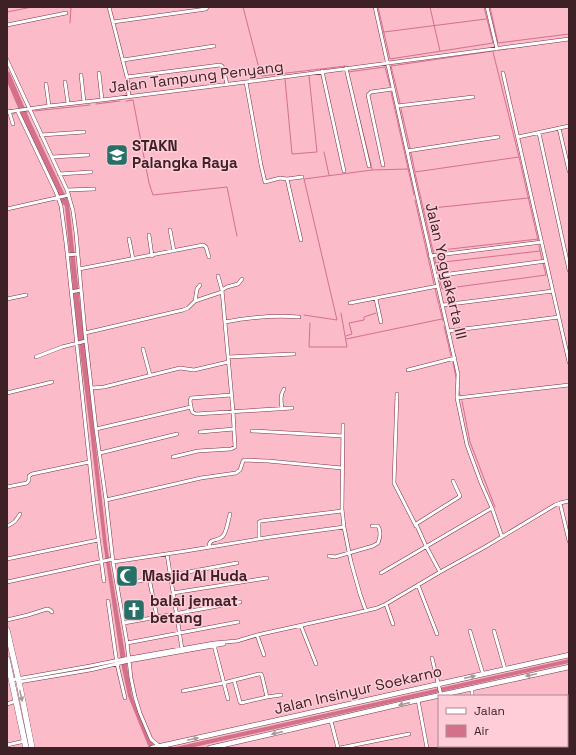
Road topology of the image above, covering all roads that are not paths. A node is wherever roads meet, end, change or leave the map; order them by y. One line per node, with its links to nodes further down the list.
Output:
1 (109, 7): 6 (street)
2 (207, 7): 6 (street)
3 (375, 7): 13 (street, Jalan Yogyakarta III)
4 (487, 7): 10 (street)
5 (66, 13): 7 (street)
6 (113, 22): 12 (street)
7 (7, 25)
8 (569, 39): 10 (street, Jalan Tampung Penyang)
9 (214, 46): 12 (street)
10 (496, 49): 13 (street, Jalan Tampung Penyang)
11 (7, 60): 32 (street)
12 (123, 60): 19 (street)
13 (388, 63): 14 (street, Jalan Tampung Penyang); 24 (street, Jalan Yogyakarta III)
14 (346, 68): 15 (street, Jalan Tampung Penyang); 47 (street)
15 (322, 71): 21 (street, Jalan Tampung Penyang); 48 (street)
16 (99, 73): 27 (street)
17 (502, 73): 42 (street)
18 (81, 75): 28 (street)
19 (127, 77): 23 (street); 25 (street)
20 (65, 82): 29 (street)
21 (246, 82): 23 (street, Jalan Tampung Penyang); 53 (street)
22 (46, 84): 30 (street)
23 (227, 84): 25 (street, Jalan Tampung Penyang)
24 (393, 89): 31 (street, Jalan Yogyakarta III); 46 (street)
25 (129, 97): 27 (street, Jalan Tampung Penyang)
26 (473, 97): 31 (street)
27 (102, 100): 28 (street, Jalan Tampung Penyang)
28 (84, 102): 29 (street, Jalan Tampung Penyang)
29 (68, 103): 30 (street, Jalan Tampung Penyang)
30 (49, 106): 32 (street, Jalan Tampung Penyang)
31 (397, 106): 43 (street, Jalan Yogyakarta III)
32 (30, 108): 33 (street, Jalan Tampung Penyang); 40 (street)
33 (20, 110): 34 (street, Jalan Tampung Penyang); 57 (street)
34 (8, 112): 35 (street)
35 (13, 124)
36 (569, 126): 37 (street)
37 (559, 128): 39 (street); 49 (street)
38 (84, 132): 40 (street)
39 (539, 133): 42 (street); 73 (street)
40 (41, 135): 45 (street)
41 (498, 137): 43 (street)
42 (518, 137): 63 (street)
43 (407, 151): 68 (street, Jalan Yogyakarta III)
44 (88, 155): 45 (street)
45 (52, 157): 51 (street)
46 (383, 165)
47 (369, 166)
48 (344, 171)
49 (569, 171)
50 (91, 172): 51 (street)
51 (60, 174): 55 (street)
52 (302, 177): 53 (street)
53 (287, 178): 62 (street)
54 (94, 189): 55 (street)
55 (67, 190): 56 (street)
56 (67, 195): 57 (street); 65 (street)
57 (60, 197): 58 (street); 66 (street)
58 (7, 208)
59 (170, 230): 64 (street)
60 (149, 235): 67 (street)
61 (129, 239): 70 (street)
62 (302, 240)
63 (542, 242): 68 (street); 71 (street)
64 (174, 251): 67 (street); 69 (street)
65 (77, 254): 66 (street); 72 (street)
66 (68, 255): 79 (street)
67 (152, 256): 70 (street)
68 (430, 256): 75 (street, Jalan Yogyakarta III)
69 (209, 257)
70 (133, 259): 72 (street)
71 (546, 261): 75 (street); 81 (street)
72 (79, 269): 79 (street)
73 (569, 270)
74 (218, 276): 80 (street)
75 (435, 276): 78 (street, Jalan Yogyakarta III)
76 (242, 279): 80 (street)
77 (200, 285): 85 (street)
78 (438, 286): 84 (street); 87 (street, Jalan Yogyakarta III)
79 (76, 291): 93 (street); 94 (street)
80 (222, 291): 85 (street); 90 (street)
81 (553, 291): 87 (street); 89 (street)
82 (26, 295): 83 (street)
83 (7, 299)
84 (376, 299): 86 (street); 91 (street)
85 (195, 301): 93 (street)
86 (350, 303)
87 (443, 305): 92 (street, Jalan Yogyakarta III)
88 (299, 317): 90 (street)
89 (559, 317): 92 (street); 101 (street)
90 (225, 322): 98 (street)
91 (381, 322)
92 (448, 331): 99 (street, Jalan Yogyakarta III)
93 (85, 333): 94 (street)
94 (81, 342): 97 (street); 106 (street); 125 (street)
95 (143, 349): 103 (street)
96 (294, 354): 98 (street)
97 (36, 357)
98 (228, 357): 100 (street)
99 (455, 358): 102 (street); 111 (street, Jalan Yogyakarta III)
100 (228, 362): 103 (street); 110 (street)
101 (569, 362)
102 (408, 370)
103 (150, 375): 106 (street)
104 (52, 382): 108 (street)
105 (569, 386): 111 (street)
106 (92, 388): 117 (street)
107 (284, 389): 113 (street)
108 (7, 393)
109 (397, 394): 138 (street)
110 (231, 395): 112 (street); 115 (street)
111 (457, 398): 132 (street, Jalan Yogyakarta III)
112 (191, 407): 115 (street); 117 (street)
113 (282, 408): 114 (street); 115 (street)
114 (292, 408)
115 (233, 411): 118 (street)
116 (343, 425): 122 (street)
117 (96, 429): 123 (street)
118 (234, 429): 120 (street); 124 (street)
119 (252, 431): 122 (street)
120 (200, 432)
121 (177, 434): 123 (street)
122 (343, 436): 126 (street)
123 (100, 453): 129 (street)
124 (173, 457)
125 (89, 462): 128 (street); 142 (street)
126 (342, 468): 129 (street); 133 (street)
127 (453, 481): 138 (street)
128 (7, 487)
129 (106, 500): 150 (street)
130 (569, 501): 131 (street)
131 (560, 503): 140 (street); 143 (street)
132 (492, 508): 140 (street, Jalan Yogyakarta III); 144 (street)
133 (342, 511): 139 (street); 141 (street)
134 (20, 514): 136 (street)
135 (230, 514): 145 (street)
136 (7, 526)
137 (372, 526): 146 (street)
138 (416, 526): 144 (street)
139 (344, 527): 141 (street); 146 (street)
140 (502, 537): 154 (street)
141 (259, 539): 145 (street)
142 (98, 540): 149 (street); 151 (street)
143 (569, 541)
144 (426, 546): 153 (street); 154 (street)
145 (209, 547): 147 (street)
146 (349, 553): 148 (street); 166 (street)
147 (166, 554): 150 (street); 155 (street)
148 (329, 556)
149 (7, 558)
150 (112, 561): 151 (street); 161 (street)
151 (103, 562): 158 (street); 159 (street)
152 (237, 563): 155 (street)
153 (381, 572)
154 (440, 572): 160 (street)
155 (170, 575): 156 (street); 162 (street)
156 (149, 578): 161 (street); 169 (street)
157 (267, 578): 162 (street)
158 (104, 581)
159 (7, 582)
160 (418, 584): 165 (street); 179 (street)
161 (117, 585): 172 (street)
162 (173, 593): 168 (street)
163 (108, 600): 189 (street)
164 (240, 602): 168 (street)
165 (386, 604): 166 (street); 173 (street)
166 (366, 611): 174 (street)
167 (52, 612): 170 (street)
168 (176, 613): 169 (street); 178 (street)
169 (157, 617): 172 (street)
170 (7, 620)
171 (238, 622): 178 (street)
172 (124, 623): 181 (street)
173 (394, 624)
174 (301, 626): 180 (street); 190 (street)
175 (7, 630): 195 (highway)
176 (470, 631): 193 (street)
177 (494, 631): 192 (street)
178 (179, 633): 181 (street); 183 (street)
179 (437, 634)
180 (257, 635): 182 (street); 184 (street)
181 (127, 643): 188 (street)
182 (214, 644): 183 (street); 197 (street)
183 (183, 650): 188 (street)
184 (264, 655)
185 (569, 655): 192 (street, Jalan Insinyur Soekarno)
186 (432, 658): 200 (street)
187 (7, 659): 194 (highway)
188 (127, 660): 189 (street); 215 (street)
189 (118, 662): 195 (street); 205 (street)
190 (316, 664)
191 (569, 667): 199 (street, Jalan Insinyur Soekarno, one-way to 199)
192 (505, 669): 193 (street, Jalan Insinyur Soekarno)
193 (483, 674): 200 (street, Jalan Insinyur Soekarno, one-way to 193)
194 (11, 680): 195 (street); 198 (highway)
195 (18, 680): 217 (highway, one-way to 217)
196 (234, 680): 197 (street); 204 (street); 204 (street)
197 (223, 683): 201 (street); 206 (street)
198 (10, 688): 208 (highway)
199 (472, 688): 200 (street, Jalan Insinyur Soekarno); 203 (street)
200 (440, 690): 207 (street, Jalan Insinyur Soekarno); 215 (street, Jalan Insinyur Soekarno, one-way to 200)
201 (183, 691)
202 (281, 695): 204 (street)
203 (472, 695)
204 (267, 697)
205 (125, 698)
206 (228, 698)
207 (418, 700): 210 (street, Jalan Insinyur Soekarno, one-way to 210); 220 (street)
208 (16, 701): 209 (street); 212 (highway)
209 (7, 704)
210 (331, 720): 214 (street, Jalan Insinyur Soekarno, one-way to 214); 219 (street)
211 (409, 734): 219 (street)
212 (24, 741): 213 (street); 216 (highway)
213 (7, 745)
214 (229, 746): 218 (street, Jalan Insinyur Soekarno)
215 (155, 747)
216 (26, 748)
217 (32, 748)
218 (210, 748)
219 (339, 748)
220 (427, 748)

